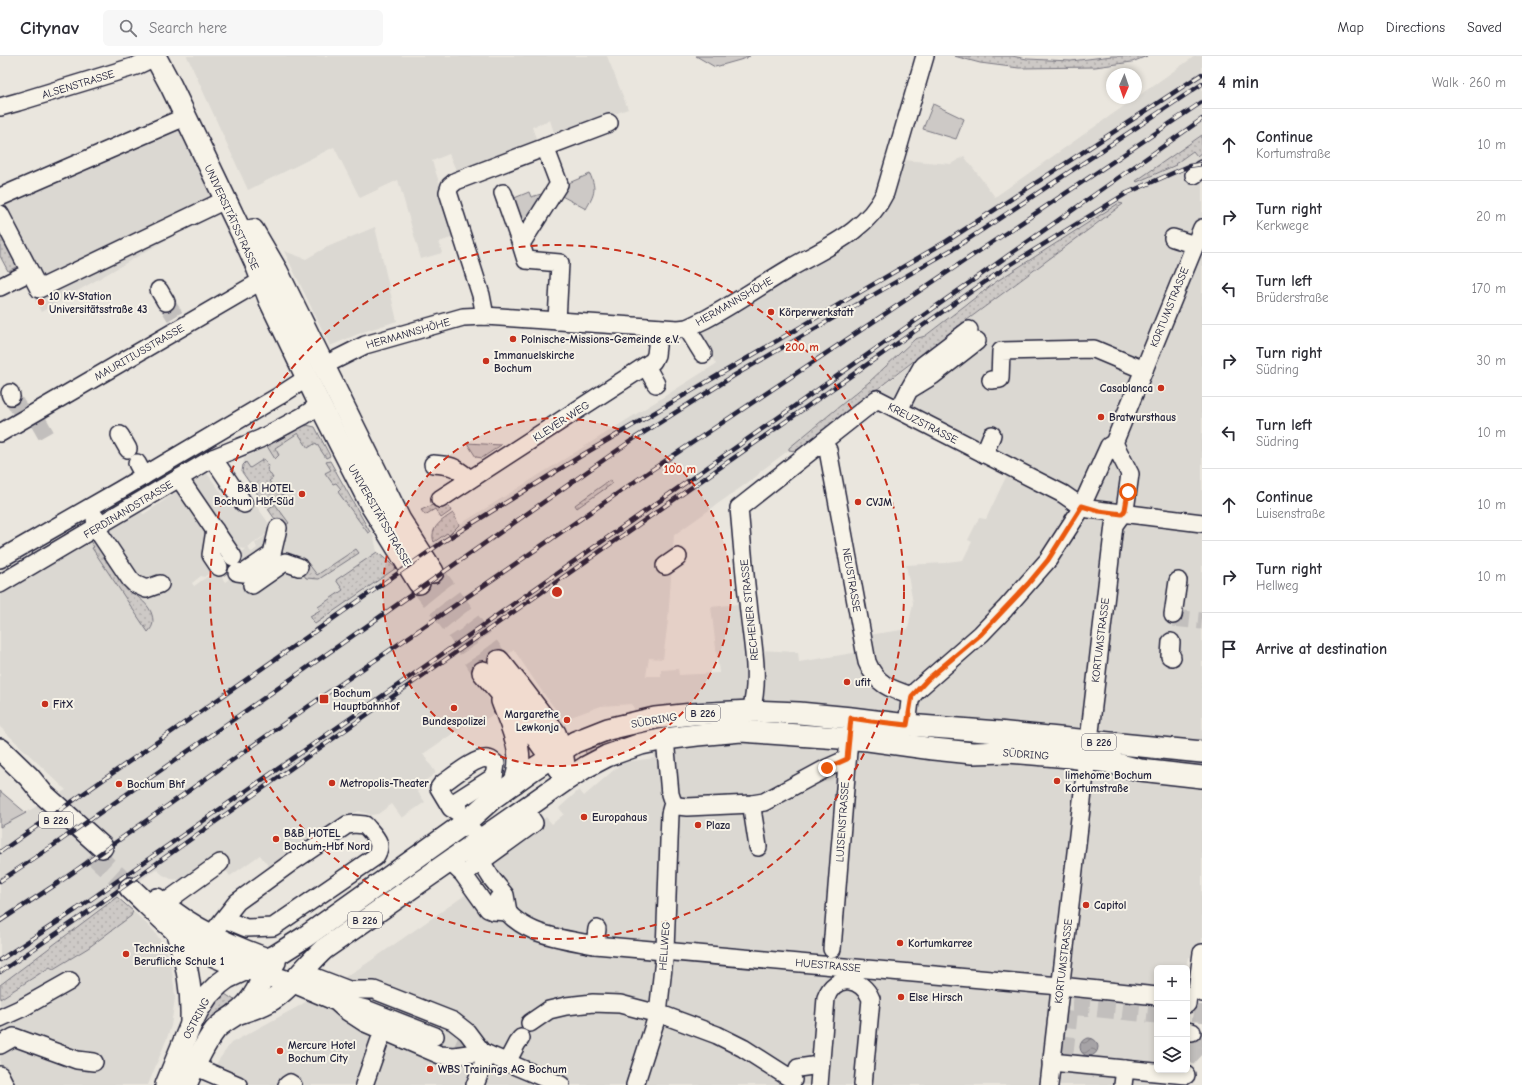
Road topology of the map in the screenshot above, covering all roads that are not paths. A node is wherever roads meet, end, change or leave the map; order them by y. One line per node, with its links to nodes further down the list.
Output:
1 (159, 56): 3 (street, ALSENSTRASSE); 4 (main road, UNIVERSITÄTSSTRASSE); 17 (main road, UNIVERSITÄTSSTRASSE)
2 (925, 56): 23 (street, HERMANNSHÖHE)
3 (0, 107)
4 (185, 117): 8 (street); 9 (main road, UNIVERSITÄTSSTRASSE)
5 (609, 123): 6 (street)
6 (545, 147): 13 (street); 20 (street)
7 (503, 193): 13 (street)
8 (0, 197)
9 (225, 200): 15 (street); 17 (main road, UNIVERSITÄTSSTRASSE)
10 (0, 214): 16 (street)
11 (1202, 228): 14 (street, KORTUMSTRASSE)
12 (1173, 238): 14 (street)
13 (521, 244): 21 (street)
14 (1195, 245): 27 (street, KORTUMSTRASSE)
15 (124, 248): 16 (street); 18 (street)
16 (30, 272): 19 (street)
17 (269, 276): 25 (main road, UNIVERSITÄTSSTRASSE); 28 (main road, UNIVERSITÄTSSTRASSE); 34 (street, MAURITIUSSTRASSE)
18 (76, 281)
19 (0, 287)
20 (485, 316): 21 (street, HERMANNSHÖHE); 25 (street, HERMANNSHÖHE)
21 (557, 321): 22 (street, HERMANNSHÖHE)
22 (659, 328): 23 (street, HERMANNSHÖHE); 26 (street, KLEVER WEG)
23 (687, 328): 24 (street)
24 (703, 354)
25 (323, 366): 28 (main road); 32 (main road); 32 (main road, UNIVERSITÄTSSTRASSE)
26 (646, 366): 30 (street); 43 (street, KLEVER WEG)
27 (1144, 370): 29 (street); 38 (street, KORTUMSTRASSE)
28 (307, 378): 32 (main road, UNIVERSITÄTSSTRASSE); 33 (street, FERDINANDSTRASSE)
29 (990, 380)
30 (656, 384)
31 (904, 401): 31 (street); 37 (street, KREUZSTRASSE); 39 (street, KREUZSTRASSE)
32 (320, 405): 36 (street, FERDINANDSTRASSE)
33 (246, 415): 36 (street); 44 (street, FERDINANDSTRASSE)
34 (0, 433)
35 (992, 435): 39 (street)
36 (260, 439): 40 (street, FERDINANDSTRASSE)
37 (823, 442): 48 (street, KREUZSTRASSE); 62 (street, NEUSTRASSE)
38 (1114, 443): 47 (street, KORTUMSTRASSE); 49 (street, KORTUMSTRASSE)
39 (984, 454): 47 (street, KREUZSTRASSE)
40 (213, 458): 42 (street, FERDINANDSTRASSE); 46 (street)
41 (433, 464): 43 (street)
42 (179, 478): 51 (street, FERDINANDSTRASSE); 53 (street)
43 (470, 479): 45 (street, KLEVER WEG)
44 (120, 490): 51 (street); 55 (street, FERDINANDSTRASSE)
45 (440, 499)
46 (244, 504)
47 (1082, 506): 49 (street, KREUZSTRASSE); 62 (street, KORTUMSTRASSE)
48 (739, 508): 63 (street, RECHENER STRASSE)
49 (1122, 514): 50 (street, KREUZSTRASSE); 70 (street, KORTUMSTRASSE)
50 (1202, 523)
51 (100, 525): 59 (street, FERDINANDSTRASSE); 60 (street)
52 (278, 528): 54 (street)
53 (215, 530): 56 (street); 57 (street)
54 (274, 545): 57 (street); 57 (street)
55 (0, 560): 59 (street)
56 (219, 567)
57 (243, 575)
58 (1178, 581): 61 (street)
59 (5, 582)
60 (155, 586)
61 (1174, 615)
62 (912, 696): 65 (street)
63 (751, 711): 64 (main road, SÜDRING / B 226); 66 (main road, SÜDRING); 72 (main road, SÜDRING / B 226)
64 (851, 718): 65 (main road, SÜDRING / B 226); 69 (main road)
65 (907, 725): 70 (main road, SÜDRING / B 226)
66 (720, 732): 67 (main road, SÜDRING / B 226); 69 (main road, SÜDRING / B 226)
67 (665, 739): 75 (main road, SÜDRING / B 226); 77 (street, HELLWEG)
68 (0, 749): 73 (main road, B 226)
69 (848, 749): 70 (main road, SÜDRING / B 226); 78 (street); 89 (street, LUISENSTRASSE)
70 (1088, 750): 71 (main road, SÜDRING / B 226); 74 (main road, SÜDRING / B 226); 103 (street, KORTUMSTRASSE)
71 (1202, 752)
72 (556, 755): 75 (main road); 76 (main road, B 226); 76 (main road)
73 (0, 768)
74 (1202, 777)
75 (566, 780): 81 (main road, B 226)
76 (514, 783): 79 (main road, B 226)
77 (673, 803): 78 (street); 95 (street, HELLWEG)
78 (752, 804): 80 (street)
79 (462, 818): 81 (street, HUESTRASSE); 86 (main road, B 226)
80 (758, 847)
81 (478, 849): 84 (main road, B 226); 87 (street, HUESTRASSE)
82 (374, 857): 86 (street); 90 (street); 90 (street)
83 (220, 863): 88 (street)
84 (456, 868): 85 (main road, B 226); 87 (street)
85 (432, 873): 86 (street); 100 (main road, B 226)
86 (393, 874): 92 (main road, B 226)
87 (500, 898): 95 (street, HUESTRASSE)
88 (163, 904): 91 (main road, B 226); 93 (main road, B 226)
89 (836, 905): 94 (street, LUISENSTRASSE); 97 (street); 99 (street)
90 (224, 919): 93 (street)
91 (177, 934): 93 (main road, B 226); 112 (main road, B 226)
92 (305, 937): 98 (main road, B 226); 100 (main road)
93 (203, 940): 98 (main road, B 226)
94 (832, 949)
95 (659, 950): 97 (street, HUESTRASSE); 108 (street, HELLWEG)
96 (1202, 953): 106 (street)
97 (819, 964): 99 (street, HUESTRASSE); 102 (street)
98 (260, 967): 100 (main road, B 226); 109 (main road, OSTRING / B 226); 112 (main road, OSTRING / B 226)
99 (848, 971): 102 (street); 103 (street, HUESTRASSE); 136 (street)
100 (295, 974): 105 (street); 107 (street); 109 (main road, OSTRING / B 226)
101 (70, 981): 110 (street)
102 (834, 986): 125 (street)
103 (1060, 986): 104 (street, HUESTRASSE); 120 (street, KORTUMSTRASSE)
104 (1154, 996)
105 (355, 998): 107 (street); 114 (street); 117 (street)
106 (1191, 999)
107 (336, 1002): 113 (street)
108 (658, 1013): 111 (street); 125 (street); 135 (street, HELLWEG)
109 (236, 1014): 121 (main road, OSTRING / B 226)
110 (0, 1018)
111 (530, 1023)
112 (190, 1024): 127 (main road, OSTRING / B 226)
113 (383, 1031): 117 (street); 132 (street)
114 (436, 1033)
115 (521, 1038): 119 (street)
116 (0, 1045): 118 (street)
117 (485, 1053): 119 (street); 133 (street)
118 (94, 1062)
119 (507, 1062): 134 (street)
120 (1051, 1062): 122 (street); 137 (street, KORTUMSTRASSE)
121 (194, 1066): 128 (main road, OSTRING / B 226); 129 (street)
122 (1119, 1074): 124 (street)
123 (0, 1075): 126 (street)
124 (1180, 1076)
125 (807, 1077)
126 (5, 1085)
127 (166, 1085)
128 (186, 1085)
129 (238, 1085)
130 (287, 1085): 131 (street)
131 (293, 1085)
132 (364, 1085)
133 (475, 1085)
134 (561, 1085)
135 (635, 1085)
136 (863, 1085)
137 (1048, 1085)

